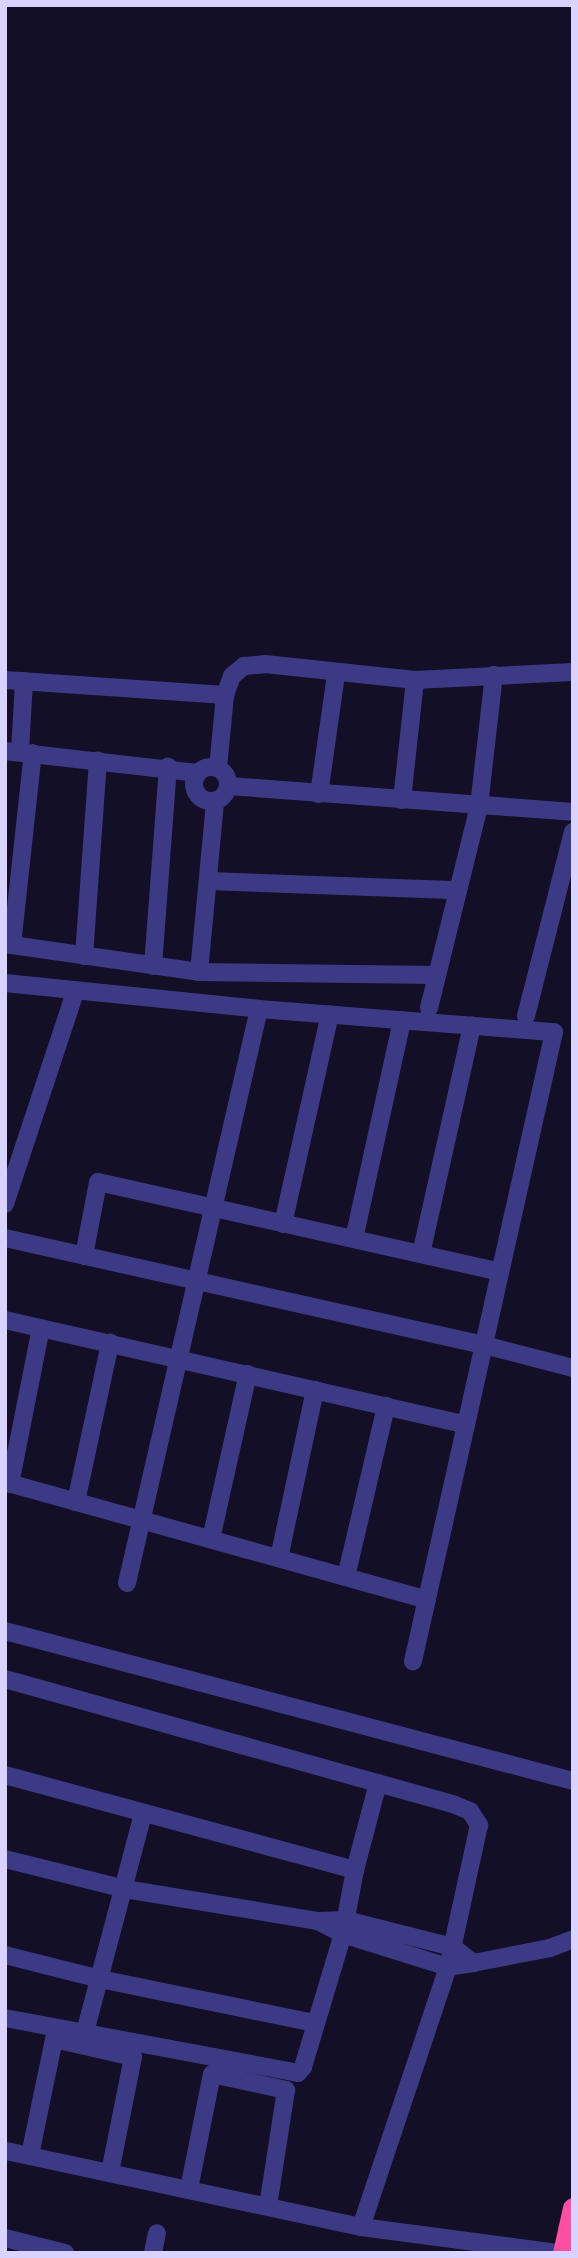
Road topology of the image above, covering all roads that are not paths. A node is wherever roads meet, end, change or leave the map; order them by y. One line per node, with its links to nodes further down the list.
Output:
1 (573, 672): 3 (street)
2 (336, 674): 5 (street); 7 (street); 14 (street)
3 (494, 675): 5 (street); 17 (street)
4 (5, 680): 6 (street)
5 (415, 680): 15 (street)
6 (24, 681): 7 (street); 8 (street)
7 (225, 695): 11 (street)
8 (19, 752): 9 (street); 22 (street)
9 (98, 760): 10 (street); 23 (street)
10 (168, 767): 12 (street); 24 (street)
11 (218, 768): 12 (street); 13 (street)
12 (197, 773): 16 (street)
13 (229, 786): 14 (street); 16 (street)
14 (319, 794): 15 (street)
15 (401, 800): 17 (street)
16 (215, 802): 20 (street)
17 (479, 806): 18 (street); 21 (street)
18 (573, 812)
19 (573, 832): 32 (street)
20 (208, 881): 21 (street); 25 (street)
21 (458, 890): 26 (street)
22 (9, 944): 23 (street)
23 (84, 956): 24 (street)
24 (153, 966): 25 (street)
25 (199, 972): 26 (street)
26 (437, 975): 29 (street)
27 (5, 983): 28 (street)
28 (75, 992): 30 (street); 35 (street)
29 (429, 1007)
30 (259, 1009): 31 (street); 37 (street)
31 (330, 1014): 33 (street); 38 (street)
32 (526, 1016)
33 (402, 1020): 34 (street); 40 (street)
34 (472, 1026): 41 (street); 43 (street)
35 (11, 1164): 36 (street)
36 (5, 1204)
37 (214, 1208): 38 (street); 42 (street); 44 (street)
38 (283, 1224): 40 (street)
39 (5, 1238): 42 (street)
40 (354, 1239): 41 (street)
41 (421, 1254): 43 (street)
42 (84, 1256): 44 (street)
43 (500, 1272): 48 (street)
44 (197, 1281): 48 (street); 49 (street)
45 (5, 1320): 46 (street)
46 (41, 1328): 47 (street); 55 (street)
47 (110, 1343): 49 (street); 56 (street)
48 (484, 1345): 50 (street); 54 (street)
49 (179, 1358): 51 (street); 57 (street)
50 (573, 1368)
51 (248, 1374): 52 (street); 58 (street)
52 (315, 1390): 53 (street); 59 (street)
53 (386, 1406): 54 (street); 60 (street)
54 (466, 1425): 62 (street)
55 (7, 1483): 56 (street)
56 (76, 1502): 57 (street)
57 (142, 1520): 58 (street); 61 (street)
58 (211, 1539): 59 (street)
59 (279, 1558): 60 (street)
60 (346, 1577): 62 (street)
61 (127, 1583)
62 (427, 1600): 64 (street)
63 (5, 1631): 67 (street)
64 (414, 1661)
65 (5, 1679): 68 (street)
66 (5, 1775): 69 (street)
67 (573, 1781)
68 (378, 1783): 71 (street); 75 (street)
69 (143, 1814): 71 (street); 72 (street)
70 (5, 1858): 72 (street)
71 (355, 1870): 73 (street)
72 (125, 1889): 73 (street); 81 (street)
73 (344, 1927): 75 (street); 80 (street); 83 (street)
74 (573, 1939): 76 (street)
75 (453, 1947): 79 (street); 80 (street)
76 (550, 1948): 78 (street); 79 (street)
77 (5, 1955): 81 (street)
78 (573, 1957)
79 (472, 1963): 80 (street)
80 (448, 1967): 91 (street)
81 (100, 1979): 83 (street); 84 (street)
82 (5, 2018): 84 (street)
83 (316, 2023): 84 (street)
84 (85, 2032)
85 (5, 2151): 86 (street)
86 (30, 2155): 87 (street); 87 (street)
87 (110, 2172): 88 (street)
88 (189, 2189): 89 (street); 89 (street)
89 (268, 2206): 91 (street)
90 (573, 2208): 96 (highway)
91 (361, 2227): 96 (street)
92 (157, 2233): 95 (street)
93 (5, 2238): 94 (street)
94 (65, 2253)
95 (153, 2253)
96 (561, 2253)

